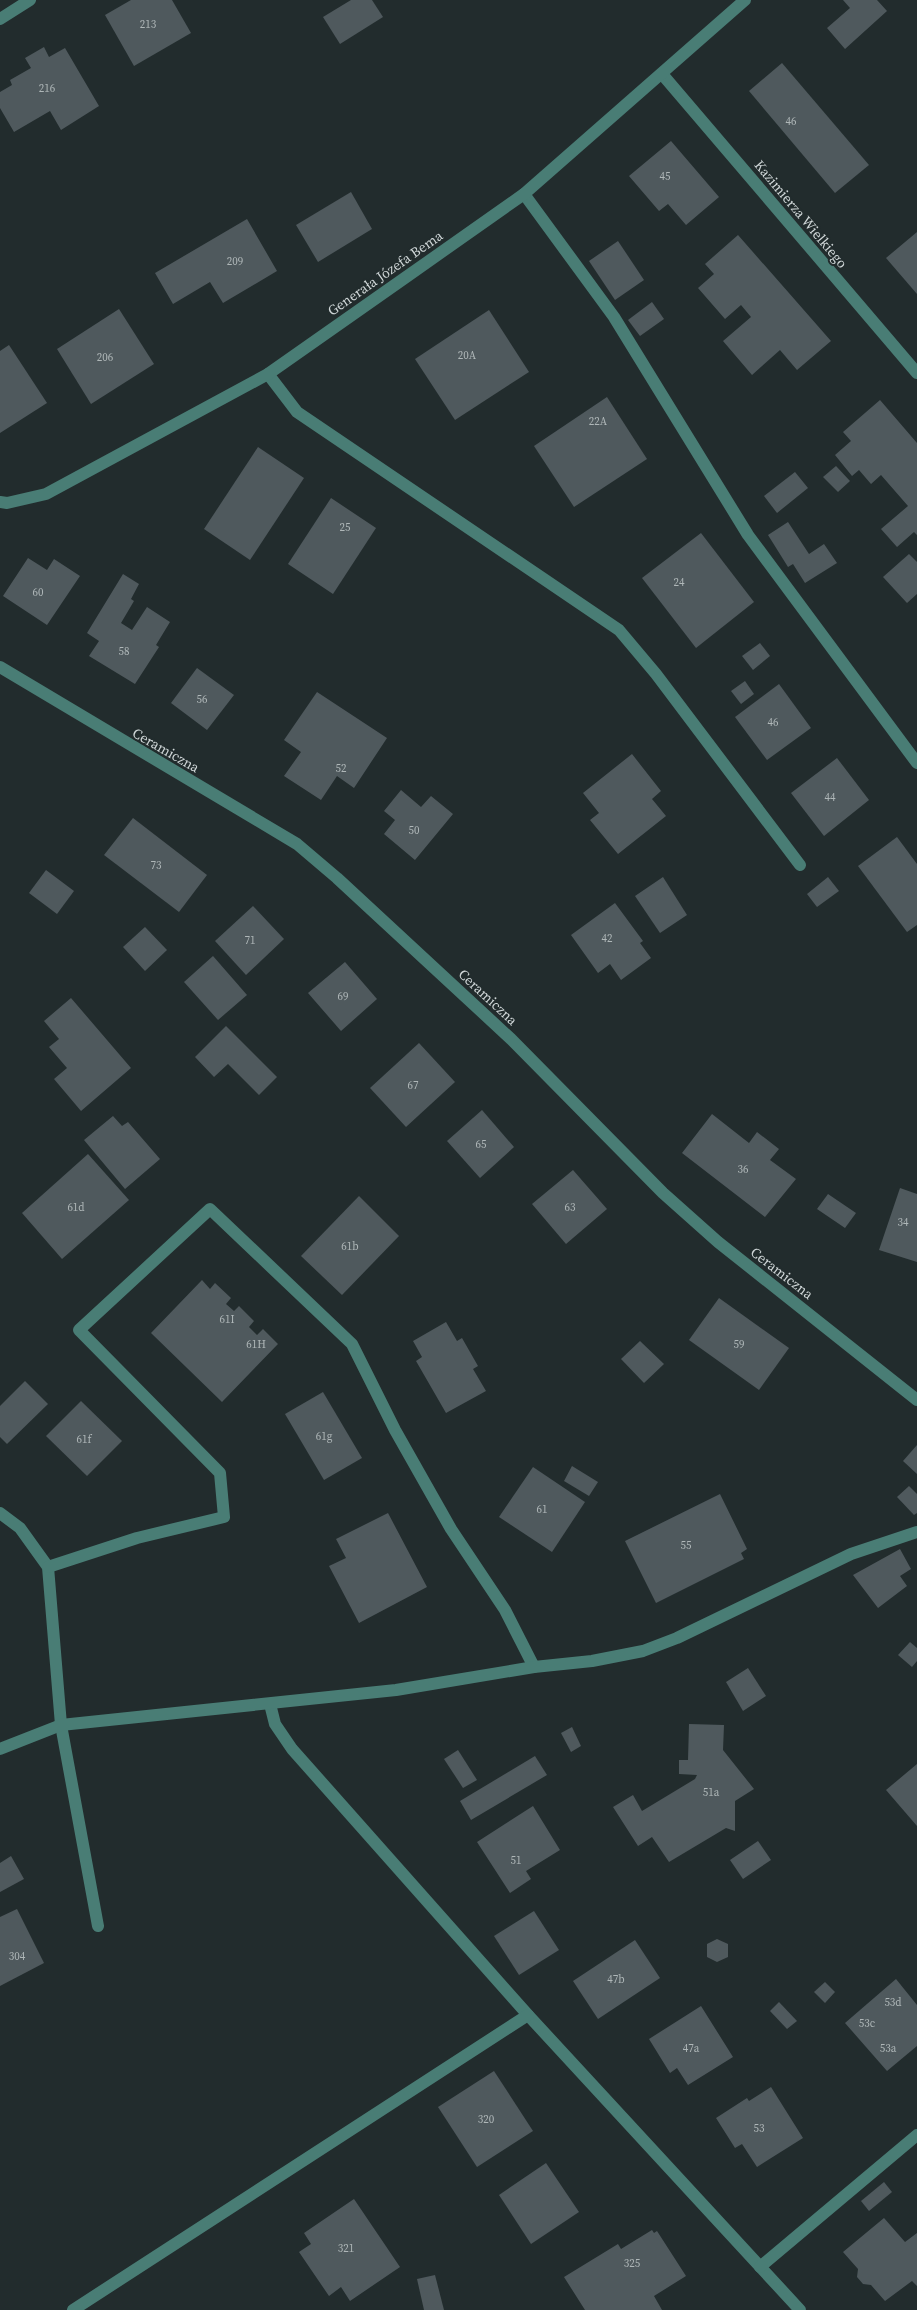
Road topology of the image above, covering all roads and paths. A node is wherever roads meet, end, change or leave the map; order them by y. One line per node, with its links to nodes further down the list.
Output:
1 (30, 0): 3 (street)
2 (745, 0): 4 (street, Generała Józefa Bema)
3 (0, 19)
4 (662, 74): 5 (street, Generała Józefa Bema); 6 (street, Kazimierza Wielkiego)
5 (524, 194): 7 (street, Generała Józefa Bema); 10 (street)
6 (917, 373)
7 (268, 374): 8 (street, Generała Józefa Bema); 11 (street)
8 (0, 502)
9 (0, 667): 12 (street, Ceramiczna)
10 (917, 763)
11 (800, 865)
12 (917, 1400)
13 (0, 1513): 15 (street)
14 (917, 1532): 16 (street)
15 (48, 1567): 16 (street); 18 (street)
16 (534, 1667): 17 (street)
17 (270, 1704): 18 (street); 21 (street)
18 (61, 1725): 19 (street); 20 (street)
19 (0, 1749)
20 (98, 1926)
21 (528, 2015): 23 (street); 24 (street)
22 (917, 2135): 23 (street)
23 (760, 2267): 25 (street)
24 (73, 2310)
25 (800, 2310)

